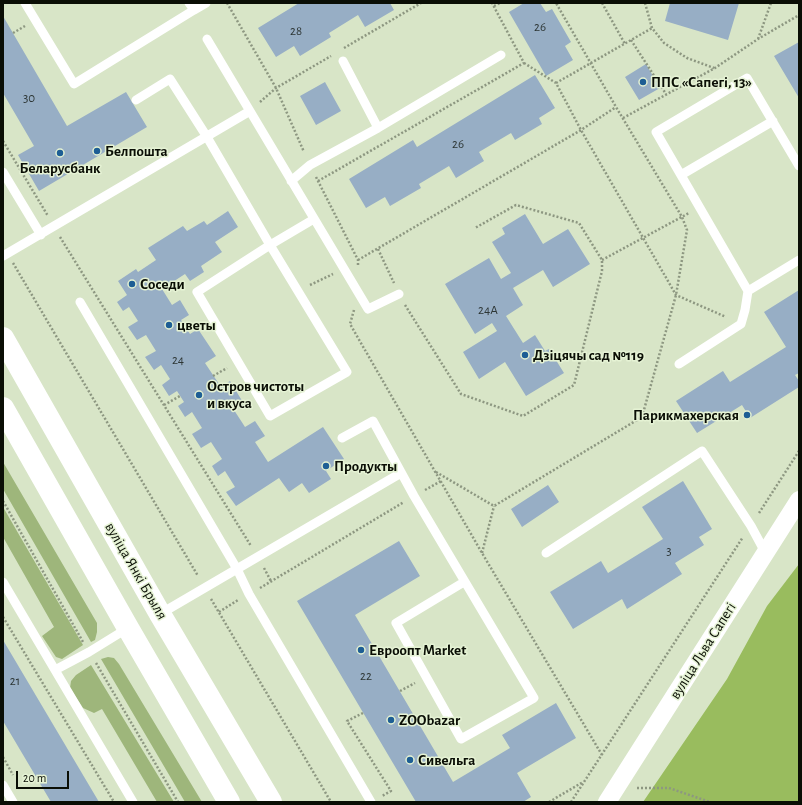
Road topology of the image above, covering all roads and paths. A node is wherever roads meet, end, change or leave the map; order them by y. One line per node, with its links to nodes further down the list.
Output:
1 (25, 3): 11 (lane)
2 (206, 3): 11 (lane)
3 (227, 3): 35 (path)
4 (492, 3): 10 (path)
5 (500, 3): 10 (path)
6 (556, 3): 22 (path)
7 (602, 3): 18 (path)
8 (645, 3): 13 (path)
9 (770, 3): 16 (path)
10 (494, 6): 14 (path)
11 (191, 7)
12 (799, 15): 16 (path)
13 (652, 28): 17 (path); 23 (path)
14 (507, 32)
15 (207, 39): 28 (lane)
16 (758, 39): 23 (path)
17 (631, 40): 18 (path); 25 (path)
18 (625, 44): 22 (path)
19 (501, 54): 31 (lane)
20 (343, 61): 31 (lane)
21 (524, 63): 24 (path)
22 (591, 63): 24 (path); 27 (path)
23 (715, 68): 25 (path)
24 (556, 83): 32 (path)
25 (666, 94): 29 (path)
26 (136, 100): 33 (lane)
27 (616, 107): 29 (path); 32 (path)
28 (250, 111): 33 (lane); 39 (lane)
29 (623, 118): 41 (path)
30 (772, 121): 36 (lane); 38 (lane); 38 (lane)
31 (378, 128): 35 (lane)
32 (581, 130): 46 (path); 48 (path)
33 (207, 136): 43 (lane); 47 (lane)
34 (3, 141): 43 (path)
35 (310, 165): 39 (lane); 50 (path)
36 (799, 166)
37 (3, 172): 45 (lane)
38 (680, 175): 40 (lane)
39 (291, 181): 42 (lane)
40 (699, 207): 41 (path); 55 (lane)
41 (682, 217): 46 (path); 58 (path)
42 (314, 219): 47 (lane); 53 (lane)
43 (54, 227): 45 (lane); 64 (path)
44 (475, 228): 51 (path)
45 (41, 235): 49 (lane)
46 (643, 238): 51 (path); 58 (path)
47 (270, 245): 54 (lane); 54 (lane)
48 (378, 249): 50 (path); 57 (path)
49 (5, 255): 84 (path)
50 (358, 260): 53 (path); 56 (path)
51 (602, 260): 57 (path)
52 (799, 260): 55 (lane)
53 (343, 269): 54 (path); 56 (lane)
54 (298, 291)
55 (748, 291): 60 (lane)
56 (358, 293): 57 (lane); 68 (path)
57 (399, 294)
58 (676, 295): 60 (path); 74 (path)
59 (80, 302): 80 (lane)
60 (741, 324): 62 (lane)
61 (3, 338): 87 (main road, вуліца Янкі Брыля)
62 (679, 364)
63 (180, 396): 64 (path)
64 (164, 405): 79 (path)
65 (3, 408): 89 (main road)
66 (342, 438): 69 (lane)
67 (799, 451): 75 (path)
68 (435, 471): 70 (path); 74 (path)
69 (401, 472): 71 (lane); 79 (lane)
70 (441, 481): 71 (path); 77 (path)
71 (414, 496): 81 (path); 83 (lane)
72 (799, 500): 76 (street, вуліца Льва Сапегі)
73 (3, 501): 90 (path)
74 (494, 506): 77 (path)
75 (751, 526): 76 (lane); 78 (lane); 93 (path)
76 (765, 552): 108 (street, вуліца Льва Сапегі)
77 (482, 553): 93 (path)
78 (546, 554)
79 (258, 557): 80 (lane); 81 (path)
80 (237, 569): 84 (lane); 85 (lane)
81 (272, 581): 85 (path)
82 (3, 582): 91 (lane)
83 (464, 582): 83 (lane)
84 (205, 588): 86 (path); 87 (lane)
85 (249, 594): 86 (path); 105 (lane)
86 (219, 612): 104 (path)
87 (160, 614): 103 (main road, вуліца Янкі Брыля)
88 (3, 617): 99 (path)
89 (128, 628): 90 (lane); 102 (main road)
90 (89, 652): 91 (lane); 101 (path)
91 (55, 670): 100 (lane)
92 (363, 713): 97 (path)
93 (602, 756): 94 (path)
94 (585, 781): 106 (path); 107 (path)
95 (3, 785): 98 (lane)
96 (637, 788): 109 (path)
97 (391, 791)
98 (13, 802)
99 (114, 802)
100 (133, 802)
101 (178, 802)
102 (229, 802)
103 (271, 802)
104 (331, 802)
105 (371, 802)
106 (549, 802)
107 (572, 802)
108 (607, 802)
109 (710, 802)

